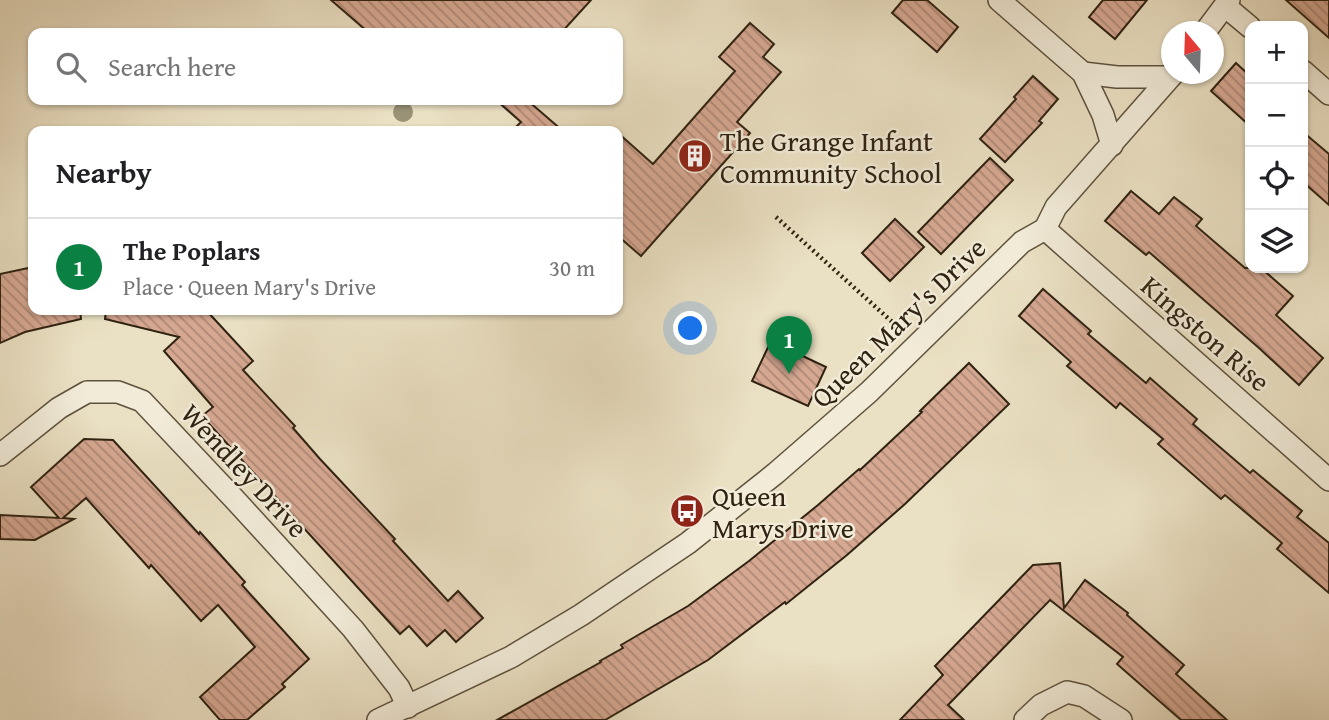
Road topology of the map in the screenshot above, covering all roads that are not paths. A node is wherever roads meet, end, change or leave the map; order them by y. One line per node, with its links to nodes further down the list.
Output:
1 (999, 0): 5 (street)
2 (1227, 3): 3 (street); 4 (street)
3 (1213, 21)
4 (1245, 22)
5 (1083, 73): 7 (street); 10 (street)
6 (1308, 75): 9 (street)
7 (1161, 76)
8 (1164, 84): 10 (street, Queen Mary's Drive)
9 (1329, 94)
10 (1112, 145): 11 (street, Queen Mary's Drive)
11 (1045, 229): 13 (street, Kingston Rise); 14 (street, Queen Mary's Drive)
12 (0, 454): 14 (street, Wendley Drive)
13 (1329, 480)
14 (408, 707): 15 (street, Queen Mary's Drive)
15 (378, 720)
16 (1025, 720): 17 (street)
17 (1121, 720)

